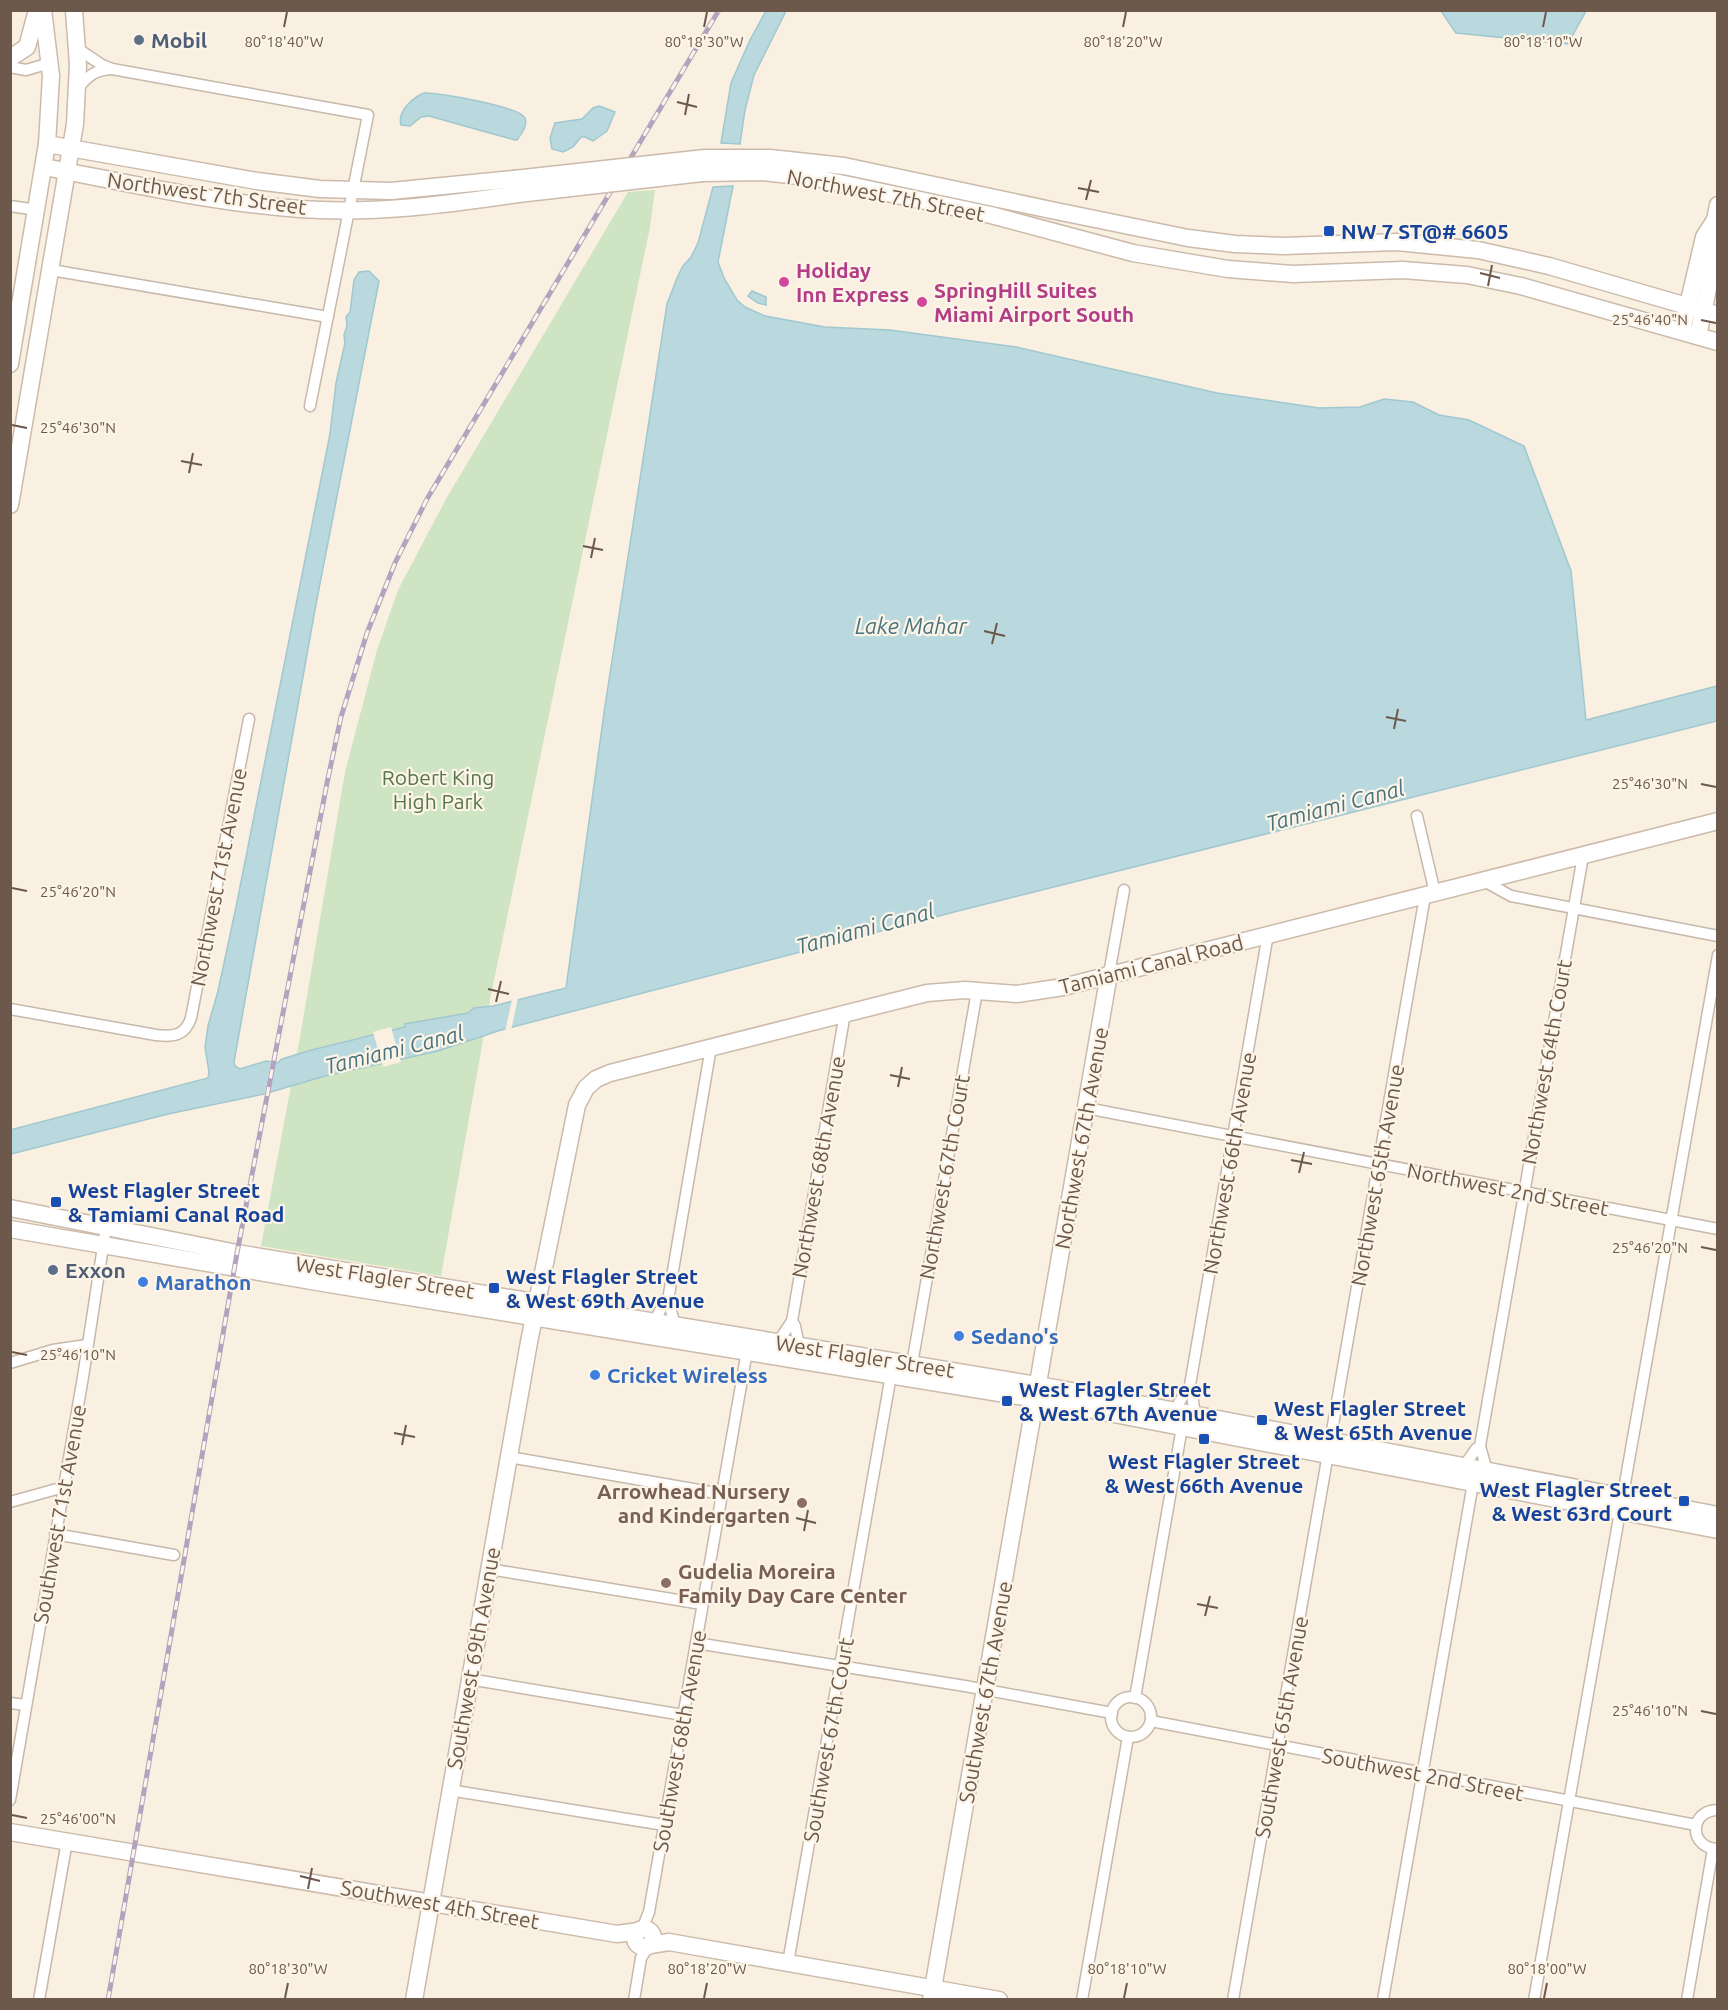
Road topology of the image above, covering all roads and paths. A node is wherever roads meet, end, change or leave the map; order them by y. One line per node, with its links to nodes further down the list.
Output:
1 (37, 10): 5 (main road)
2 (43, 10): 6 (main road)
3 (74, 10): 4 (main road)
4 (78, 49): 6 (main road); 8 (street); 9 (main road)
5 (10, 58)
6 (50, 63): 7 (street); 10 (main road)
7 (10, 67)
8 (112, 69): 9 (street); 16 (street)
9 (78, 88): 11 (main road)
10 (47, 144): 11 (main road, Northwest 7th Street); 13 (main road)
11 (71, 149): 14 (main road); 16 (main road, Northwest 7th Street)
12 (704, 166): 15 (main road, Northwest 7th Street, bridge); 23 (main road, Northwest 7th Street); 25 (main road, Northwest 7th Street)
13 (44, 167): 14 (main road, Northwest 7th Street); 18 (main road)
14 (68, 172): 19 (main road, Northwest 7th Street); 22 (main road)
15 (516, 186): 16 (main road, Northwest 7th Street); 19 (main road, Northwest 7th Street)
16 (352, 191): 19 (street)
17 (10, 206): 18 (street)
18 (37, 210): 28 (main road)
19 (348, 210): 24 (street)
20 (1716, 213): 21 (main road); 23 (main road)
21 (1718, 240): 23 (main road)
22 (51, 270): 24 (street); 27 (main road)
23 (1703, 311): 25 (main road)
24 (327, 317): 29 (street)
25 (1690, 334): 26 (main road, Northwest 7th Street)
26 (1718, 342)
27 (37, 352): 28 (main road); 30 (main road)
28 (11, 353)
29 (310, 406)
30 (11, 494)
31 (249, 719): 44 (street, Northwest 71st Avenue)
32 (1417, 816): 37 (street, Northwest 65th Avenue)
33 (1718, 821): 34 (main road, Tamiami Canal Road)
34 (1583, 856): 35 (main road, Tamiami Canal Road); 38 (street, Northwest 64th Court)
35 (1484, 881): 37 (main road, Tamiami Canal Road); 38 (street)
36 (1124, 890): 42 (street, Northwest 67th Avenue)
37 (1430, 894): 39 (main road, Tamiami Canal Road); 50 (street, Northwest 65th Avenue)
38 (1573, 908): 40 (street); 51 (street, Northwest 64th Court)
39 (1268, 934): 42 (main road, Tamiami Canal Road); 49 (street, Northwest 66th Avenue)
40 (1718, 936)
41 (1718, 955): 53 (street)
42 (1109, 974): 43 (main road, Tamiami Canal Road); 48 (main road, Northwest 67th Avenue)
43 (977, 991): 45 (main road, Tamiami Canal Road); 69 (street, Northwest 67th Court)
44 (10, 1009)
45 (845, 1013): 46 (main road, Tamiami Canal Road); 62 (street, Northwest 68th Avenue)
46 (711, 1047): 47 (main road, Tamiami Canal Road); 59 (street)
47 (586, 1088): 60 (main road, Southwest 69th Avenue)
48 (1086, 1108): 49 (street, Northwest 2nd Street); 72 (main road, Northwest 67th Avenue)
49 (1233, 1136): 50 (street, Northwest 2nd Street); 71 (street, Northwest 66th Avenue)
50 (1379, 1164): 51 (street, Northwest 2nd Street); 77 (street, Northwest 65th Avenue)
51 (1524, 1192): 53 (street, Northwest 2nd Street); 76 (street, Northwest 64th Court)
52 (10, 1208): 54 (main road, West Flagler Street)
53 (1671, 1221): 55 (street, Northwest 2nd Street); 85 (street)
54 (106, 1227): 57 (street, Southwest 71st Avenue); 58 (main road, West Flagler Street)
55 (1718, 1229)
56 (14, 1232): 57 (main road, West Flagler Street)
57 (103, 1245): 58 (main road, West Flagler Street); 65 (street, Southwest 71st Avenue)
58 (346, 1279): 60 (main road, West Flagler Street)
59 (668, 1300): 61 (street); 63 (street)
60 (535, 1310): 61 (main road, West Flagler Street); 67 (main road, West Flagler Street); 78 (main road, Southwest 69th Avenue)
61 (654, 1322): 63 (main road, West Flagler Street)
62 (792, 1322): 64 (street, Northwest 68th Avenue); 66 (street, Northwest 68th Avenue)
63 (675, 1325): 64 (main road, West Flagler Street)
64 (778, 1342): 66 (main road, West Flagler Street)
65 (87, 1345): 68 (street); 82 (street, Southwest 71st Avenue)
66 (799, 1346): 69 (main road, West Flagler Street)
67 (747, 1351): 70 (main road, West Flagler Street); 83 (street, Southwest 68th Avenue)
68 (10, 1363)
69 (912, 1364): 72 (main road, West Flagler Street)
70 (891, 1375): 72 (main road, West Flagler Street); 93 (street, Southwest 67th Court)
71 (1189, 1391): 73 (street, Northwest 66th Avenue); 74 (street, Northwest 66th Avenue)
72 (1037, 1392): 73 (main road, West Flagler Street); 75 (main road, West Flagler Street); 95 (main road, Southwest 67th Avenue)
73 (1174, 1411): 74 (main road, West Flagler Street)
74 (1195, 1415): 77 (main road, West Flagler Street)
75 (1182, 1427): 77 (main road, West Flagler Street); 96 (street)
76 (1480, 1446): 79 (street, Northwest 64th Court); 80 (street, Northwest 64th Court)
77 (1330, 1448): 79 (main road, West Flagler Street); 81 (main road, West Flagler Street); 103 (street, Southwest 65th Avenue)
78 (508, 1457): 83 (street); 90 (main road, Southwest 69th Avenue)
79 (1464, 1466): 80 (main road, West Flagler Street)
80 (1487, 1471): 85 (main road, West Flagler Street)
81 (1473, 1483): 85 (main road, West Flagler Street); 104 (street)
82 (64, 1486): 84 (street); 88 (street, Southwest 71st Avenue)
83 (722, 1494): 91 (street, Southwest 68th Avenue)
84 (10, 1502)
85 (1621, 1504): 86 (main road, West Flagler Street); 87 (main road, West Flagler Street); 107 (street)
86 (1718, 1515)
87 (1718, 1530)
88 (55, 1534): 89 (street); 98 (street, Southwest 71st Avenue)
89 (174, 1555)
90 (489, 1569): 91 (street); 94 (main road, Southwest 69th Avenue)
91 (702, 1604): 92 (street, Southwest 68th Avenue)
92 (696, 1643): 93 (street); 100 (street, Southwest 68th Avenue)
93 (840, 1666): 95 (street); 116 (street, Southwest 67th Court)
94 (469, 1679): 100 (street); 105 (main road, Southwest 69th Avenue)
95 (985, 1689): 99 (street); 117 (main road, Southwest 67th Avenue)
96 (1135, 1698): 99 (street); 101 (street)
97 (10, 1703): 98 (street)
98 (26, 1705): 106 (street, Southwest 71st Avenue)
99 (1112, 1713): 102 (street)
100 (683, 1715): 109 (street, Southwest 68th Avenue)
101 (1151, 1721): 102 (street); 103 (street, Southwest 2nd Street)
102 (1128, 1737): 122 (street)
103 (1277, 1746): 104 (street, Southwest 2nd Street); 123 (street, Southwest 65th Avenue)
104 (1422, 1774): 107 (street, Southwest 2nd Street); 124 (street)
105 (449, 1790): 109 (street); 114 (main road, Southwest 69th Avenue)
106 (10, 1800)
107 (1569, 1801): 110 (street, Southwest 2nd Street); 125 (street)
108 (1718, 1810): 110 (street)
109 (664, 1825): 115 (street, Southwest 68th Avenue)
110 (1696, 1825): 113 (street)
111 (10, 1832): 112 (main road, Southwest 4th Street)
112 (67, 1841): 114 (main road, Southwest 4th Street); 118 (street)
113 (1715, 1849): 126 (street)
114 (431, 1902): 115 (main road, Southwest 4th Street); 119 (main road, Southwest 69th Avenue)
115 (642, 1938): 116 (main road, Southwest 4th Street); 120 (street, Southwest 68th Avenue)
116 (788, 1963): 117 (main road, Southwest 4th Street)
117 (932, 1994): 121 (main road, Southwest 4th Street)
118 (39, 2000)
119 (414, 2000)
120 (634, 2000)
121 (999, 2000)
122 (1082, 2000)
123 (1233, 2000)
124 (1383, 2000)
125 (1534, 2000)
126 (1687, 2000)

